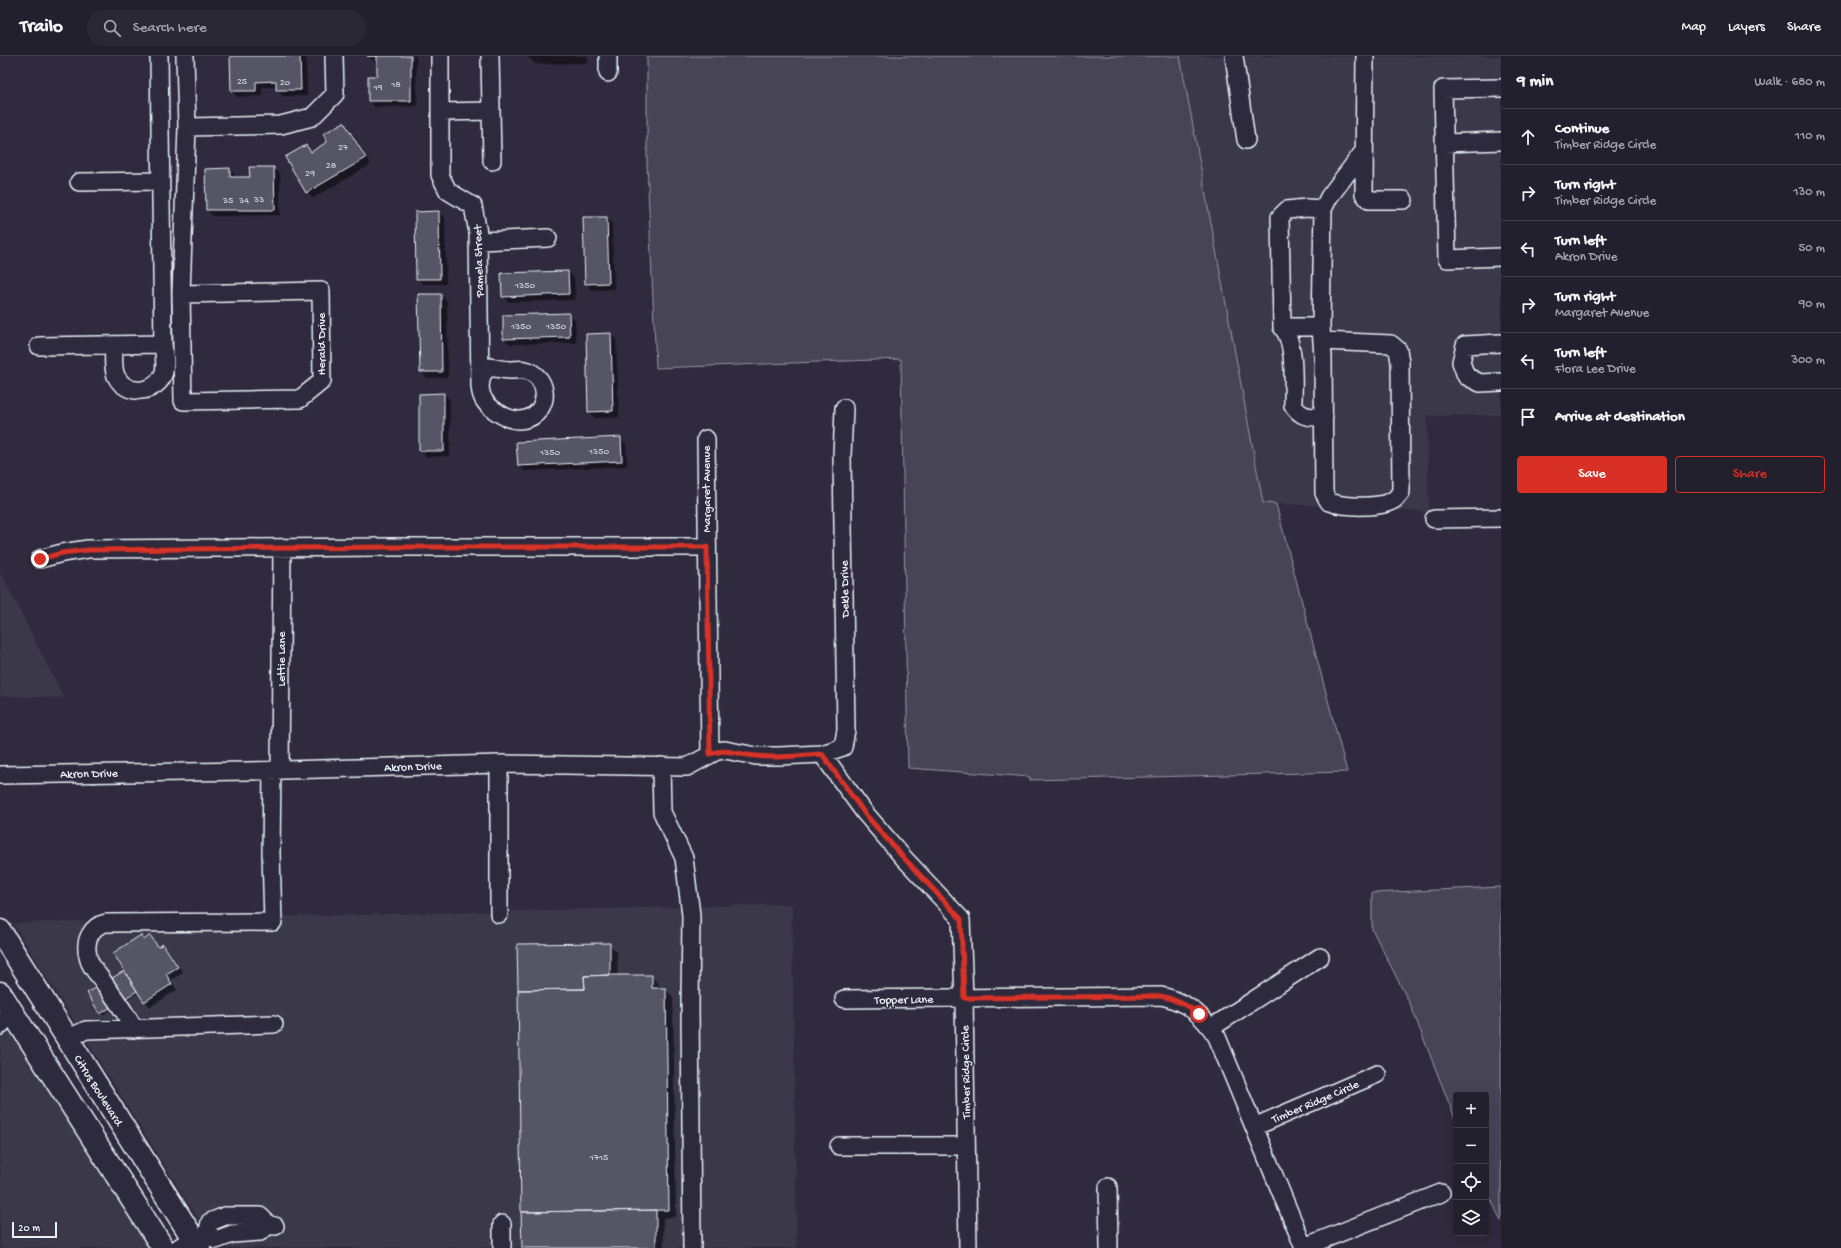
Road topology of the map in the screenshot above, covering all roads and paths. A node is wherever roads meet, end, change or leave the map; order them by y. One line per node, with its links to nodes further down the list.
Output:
1 (159, 56): 19 (street)
2 (185, 56): 13 (street, Herald Drive)
3 (334, 56): 13 (street)
4 (440, 56): 12 (street, Pamela Street)
5 (490, 56): 11 (street)
6 (608, 56): 9 (street)
7 (1234, 56): 14 (street)
8 (1365, 56): 17 (street)
9 (608, 73)
10 (1501, 88): 16 (street)
11 (491, 111): 12 (street); 18 (street)
12 (440, 112): 24 (street, Pamela Street)
13 (187, 127): 26 (street, Herald Drive)
14 (1246, 140)
15 (1501, 141): 16 (street)
16 (1444, 143): 25 (street)
17 (1364, 151): 21 (street); 22 (street)
18 (492, 162)
19 (161, 181): 20 (street); 30 (street)
20 (79, 182)
21 (1404, 200)
22 (1323, 210): 27 (street); 28 (street)
23 (548, 238): 24 (street)
24 (478, 241): 34 (street, Pamela Street)
25 (1501, 258)
26 (181, 294): 26 (street, Herald Drive)
27 (1282, 327): 28 (street); 36 (street)
28 (1321, 334): 36 (street); 36 (street)
29 (1501, 343): 33 (street)
30 (163, 344): 31 (street); 31 (street)
31 (114, 345): 32 (street)
32 (39, 346)
33 (1501, 382)
34 (480, 386)
35 (844, 408): 44 (street, Dekle Drive)
36 (1324, 417)
37 (706, 439): 40 (street, Margaret Avenue)
38 (1501, 518): 39 (street)
39 (1434, 519)
40 (707, 547): 41 (street); 43 (street, Margaret Avenue)
41 (282, 548): 42 (street); 47 (street, Lettie Lane)
42 (40, 559)
43 (710, 754): 44 (street, Akron Drive); 46 (street, Akron Drive)
44 (822, 754): 52 (street, Timber Ridge Circle)
45 (499, 764): 46 (street, Akron Drive); 47 (street, Akron Drive); 49 (street)
46 (661, 766): 70 (street)
47 (276, 770): 48 (street, Akron Drive); 56 (street, Lettie Lane)
48 (0, 774)
49 (499, 914)
50 (0, 931): 58 (highway, Citrus Boulevard)
51 (1320, 957): 57 (street)
52 (964, 998): 53 (street, Topper Lane); 57 (street); 62 (street, Timber Ridge Circle)
53 (844, 999)
54 (4, 1010): 68 (highway)
55 (274, 1024): 56 (street)
56 (134, 1028): 58 (street)
57 (1211, 1028): 60 (street)
58 (67, 1039): 67 (highway, Citrus Boulevard)
59 (1377, 1074): 60 (street, Timber Ridge Circle)
60 (1254, 1127): 73 (street)
61 (839, 1146): 62 (street)
62 (966, 1146): 71 (street, Timber Ridge Circle)
63 (1108, 1187): 72 (street)
64 (1441, 1193): 73 (street)
65 (502, 1224): 69 (street)
66 (272, 1225): 67 (street)
67 (194, 1242)
68 (163, 1248)
69 (502, 1248)
70 (692, 1248)
71 (968, 1248)
72 (1109, 1248)
73 (1304, 1248)

